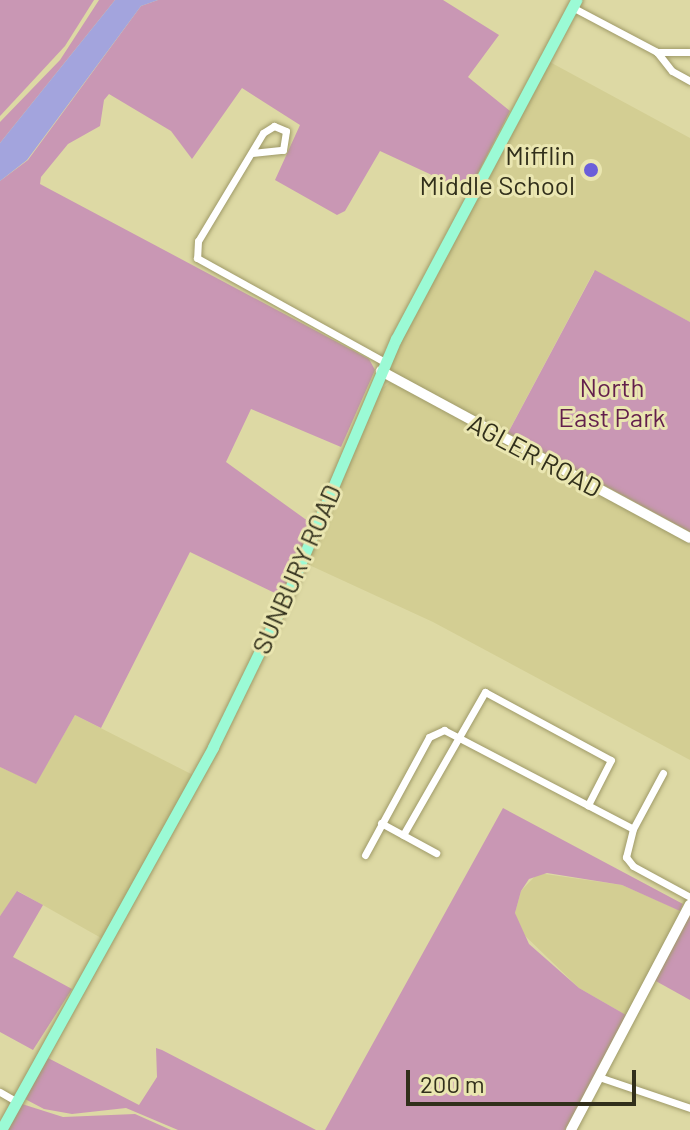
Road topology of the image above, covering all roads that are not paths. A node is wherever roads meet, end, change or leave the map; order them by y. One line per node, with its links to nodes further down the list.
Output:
1 (574, 3): 2 (street); 6 (main road, SUNBURY ROAD)
2 (657, 52): 3 (street); 4 (street)
3 (690, 52)
4 (690, 81)
5 (252, 153): 5 (street); 6 (street)
6 (383, 367): 7 (main road, AGLER ROAD); 20 (main road, SUNBURY ROAD)
7 (690, 538)
8 (457, 735): 10 (street); 10 (street); 11 (street); 13 (street)
9 (663, 773): 12 (street)
10 (588, 805): 12 (street)
11 (381, 823): 13 (street); 15 (street)
12 (633, 829): 16 (street)
13 (403, 835): 14 (street)
14 (436, 853)
15 (365, 855)
16 (690, 897)
17 (690, 904): 18 (main road)
18 (599, 1077): 21 (street); 23 (main road)
19 (0, 1092): 20 (street)
20 (17, 1102): 22 (main road, SUNBURY ROAD)
21 (690, 1108)
22 (1, 1130)
23 (571, 1130)

